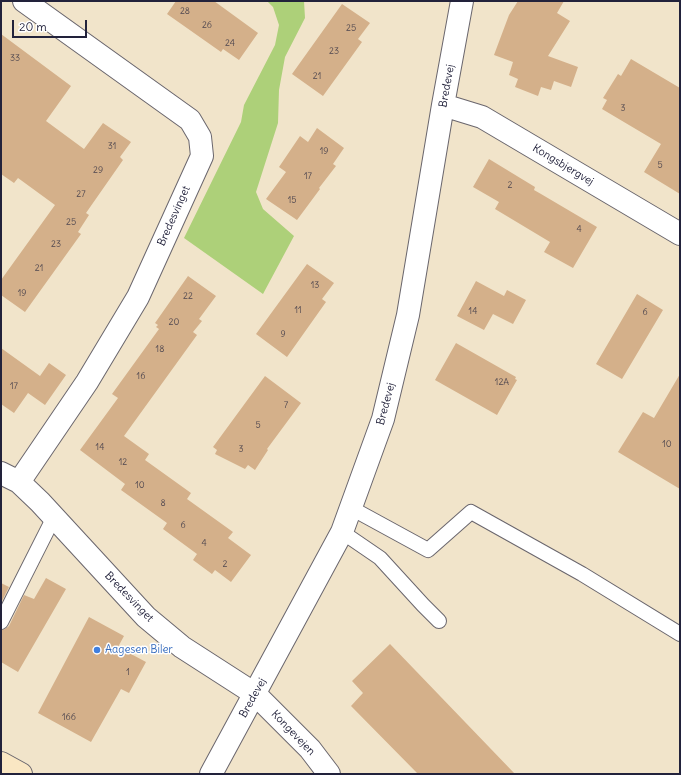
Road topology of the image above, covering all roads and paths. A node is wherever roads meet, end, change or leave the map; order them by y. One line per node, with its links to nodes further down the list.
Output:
1 (24, 1): 5 (street, Bredesvinget)
2 (462, 1): 3 (street, Bredevej)
3 (443, 105): 4 (street, Kongsbjergvej); 6 (street, Bredevej)
4 (680, 234)
5 (10, 478): 7 (street, Bredesvinget)
6 (351, 508): 8 (street, Bredevej); 11 (lane)
7 (54, 516): 10 (lane); 12 (street, Bredesvinget)
8 (342, 532): 9 (lane); 12 (street, Bredevej)
9 (438, 620)
10 (1, 622)
11 (680, 634)
12 (255, 694): 15 (street, Bredevej); 16 (street, Kongevejen)
13 (1, 763): 14 (main road)
14 (21, 774)
15 (211, 774)
16 (329, 774)

